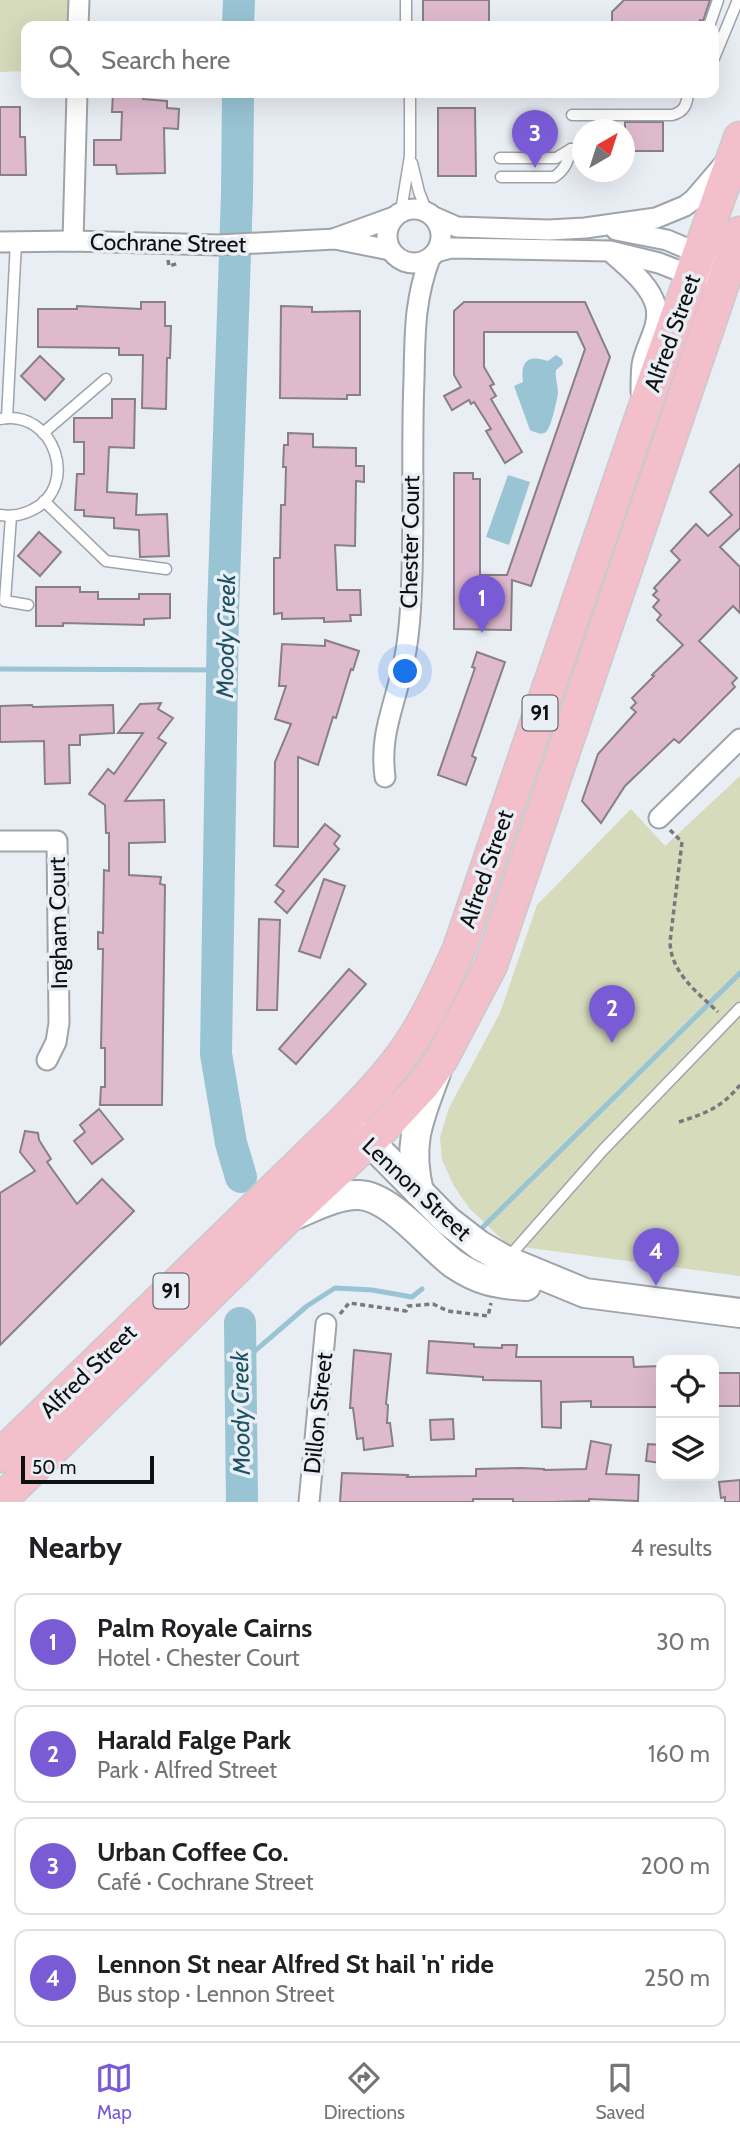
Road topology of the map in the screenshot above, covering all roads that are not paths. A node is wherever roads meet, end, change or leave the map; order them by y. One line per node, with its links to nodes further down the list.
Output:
1 (79, 0): 5 (street)
2 (406, 0): 6 (lane)
3 (718, 0): 7 (lane)
4 (738, 0): 8 (lane)
5 (78, 21)
6 (406, 21)
7 (711, 21)
8 (719, 46)
9 (76, 98): 22 (street)
10 (410, 98): 14 (lane)
11 (687, 98): 12 (lane)
12 (572, 116)
13 (738, 144): 19 (street); 27 (main road, Alfred Street / 91)
14 (410, 156): 17 (lane); 18 (lane)
15 (500, 158): 16 (lane)
16 (500, 177)
17 (398, 214): 18 (street); 21 (street, Cochrane Street); 25 (street)
18 (431, 215): 19 (street); 26 (street)
19 (585, 228): 27 (street)
20 (740, 233): 28 (main road, Alfred Street / 91)
21 (335, 239): 22 (street, Cochrane Street); 25 (street, Cochrane Street)
22 (73, 241): 23 (street, Cochrane Street)
23 (8, 242): 31 (lane)
24 (610, 251): 26 (street); 27 (street); 32 (street)
25 (393, 253): 26 (street); 29 (street)
26 (433, 255): 29 (street)
27 (696, 265): 28 (street); 32 (main road, Alfred Street / 91)
28 (725, 277): 44 (main road, Alfred Street / 91)
29 (416, 304): 39 (street, Chester Court)
30 (106, 379): 33 (lane)
31 (4, 418): 33 (lane)
32 (640, 421): 45 (main road, Alfred Street / 91)
33 (43, 433): 34 (lane)
34 (44, 501): 35 (lane); 36 (lane)
35 (5, 516): 37 (lane)
36 (166, 569)
37 (28, 605)
38 (740, 739): 40 (street)
39 (385, 777)
40 (659, 818)
41 (0, 841): 43 (street, Ingham Court)
42 (740, 1008): 49 (lane)
43 (47, 1060)
44 (441, 1060): 46 (main road, Alfred Street / 91); 47 (street)
45 (341, 1125): 46 (street, Lennon Street); 54 (main road, Alfred Street / 91)
46 (363, 1147): 47 (street, Lennon Street); 48 (main road, Alfred Street / 91); 50 (street, Lennon Street)
47 (419, 1192): 49 (street, Lennon Street)
48 (288, 1217): 49 (street); 55 (main road, Alfred Street / 91)
49 (500, 1270): 50 (street); 51 (street, Lennon Street)
50 (526, 1286): 51 (street, Lennon Street)
51 (585, 1293): 52 (street, Lennon Street)
52 (740, 1313)
53 (326, 1324): 56 (street, Dillon Street)
54 (0, 1456)
55 (0, 1501)
56 (309, 1502)

